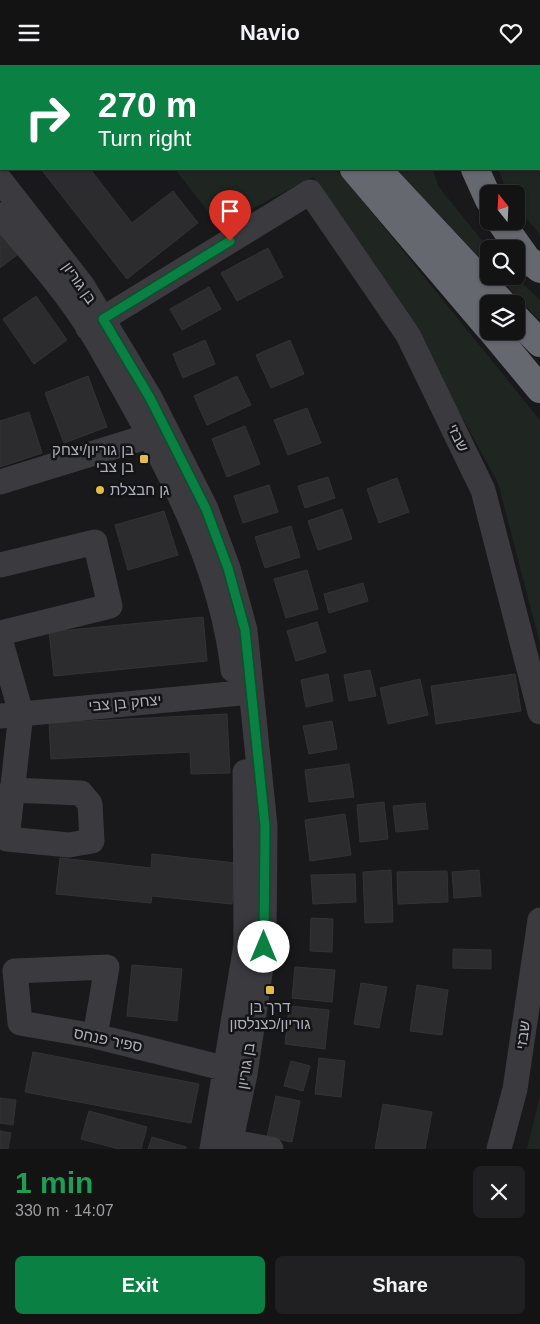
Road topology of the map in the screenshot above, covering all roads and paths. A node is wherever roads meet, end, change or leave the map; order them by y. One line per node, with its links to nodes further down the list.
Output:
1 (355, 170): 10 (highway)
2 (378, 170): 9 (highway)
3 (475, 170): 5 (highway)
4 (0, 180): 11 (street, בן גוריון)
5 (482, 185)
6 (0, 215): 11 (street, בן גוריון)
7 (506, 230): 8 (highway)
8 (540, 269)
9 (495, 295)
10 (480, 317)
11 (96, 323): 16 (street, בן גוריון); 21 (street, בן גוריון); 22 (street, שבזי)
12 (525, 327): 14 (highway)
13 (499, 340): 15 (highway)
14 (540, 343)
15 (536, 384)
16 (149, 436): 17 (street); 21 (street, בן גוריון)
17 (0, 482)
18 (0, 565): 19 (street)
19 (0, 633)
20 (0, 639): 23 (street)
21 (243, 693): 23 (street, יצחק בן צבי); 27 (street, בן גוריון)
22 (540, 712)
23 (10, 715): 24 (street)
24 (11, 790)
25 (540, 920): 30 (street, שבזי)
26 (95, 1036): 26 (street, ספיר פנחס); 27 (street, ספיר פנחס)
27 (236, 1071): 28 (street, בן גוריון)
28 (224, 1147): 29 (street)
29 (271, 1149)
30 (499, 1149)

